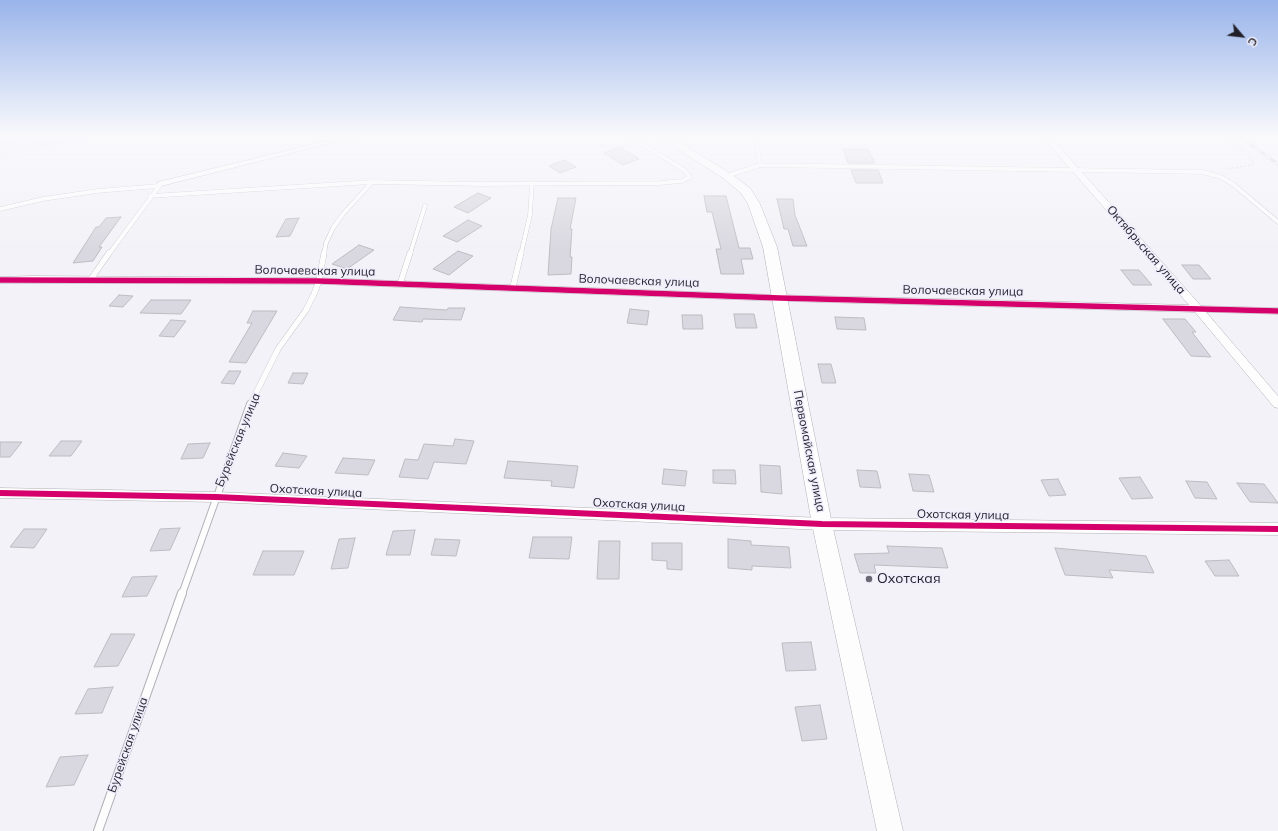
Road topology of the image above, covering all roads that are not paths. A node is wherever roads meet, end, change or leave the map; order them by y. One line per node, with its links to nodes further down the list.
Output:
1 (208, 173): 10 (street)
2 (687, 173): 9 (lane)
3 (722, 173): 7 (main road, Первомайская улица)
4 (737, 173): 7 (lane)
5 (1079, 173): 21 (street, Октябрьская улица)
6 (1201, 173): 14 (lane)
7 (727, 176): 20 (main road, Первомайская улица)
8 (372, 182): 9 (lane); 11 (lane); 17 (lane, Бурейская улица)
9 (532, 183): 19 (lane)
10 (159, 185): 11 (lane); 13 (lane)
11 (150, 196): 15 (lane)
12 (425, 206): 18 (lane)
13 (0, 209)
14 (1278, 222)
15 (91, 279): 16 (street, Волочаевская улица); 17 (street, Волочаевская улица)
16 (0, 280)
17 (319, 281): 18 (street, Волочаевская улица); 25 (lane, Бурейская улица)
18 (400, 284): 19 (street, Волочаевская улица)
19 (513, 287): 20 (street, Волочаевская улица)
20 (780, 298): 21 (street, Волочаевская улица); 26 (main road, Первомайская улица)
21 (1197, 308): 22 (street, Волочаевская улица); 23 (street, Октябрьская улица)
22 (1278, 311)
23 (1278, 404)
24 (0, 492): 25 (street, Охотская улица)
25 (216, 497): 26 (street, Охотская улица); 28 (lane, Бурейская улица)
26 (822, 524): 27 (street, Охотская улица); 29 (main road, Первомайская улица)
27 (1278, 529)
28 (98, 831)
29 (890, 831)

